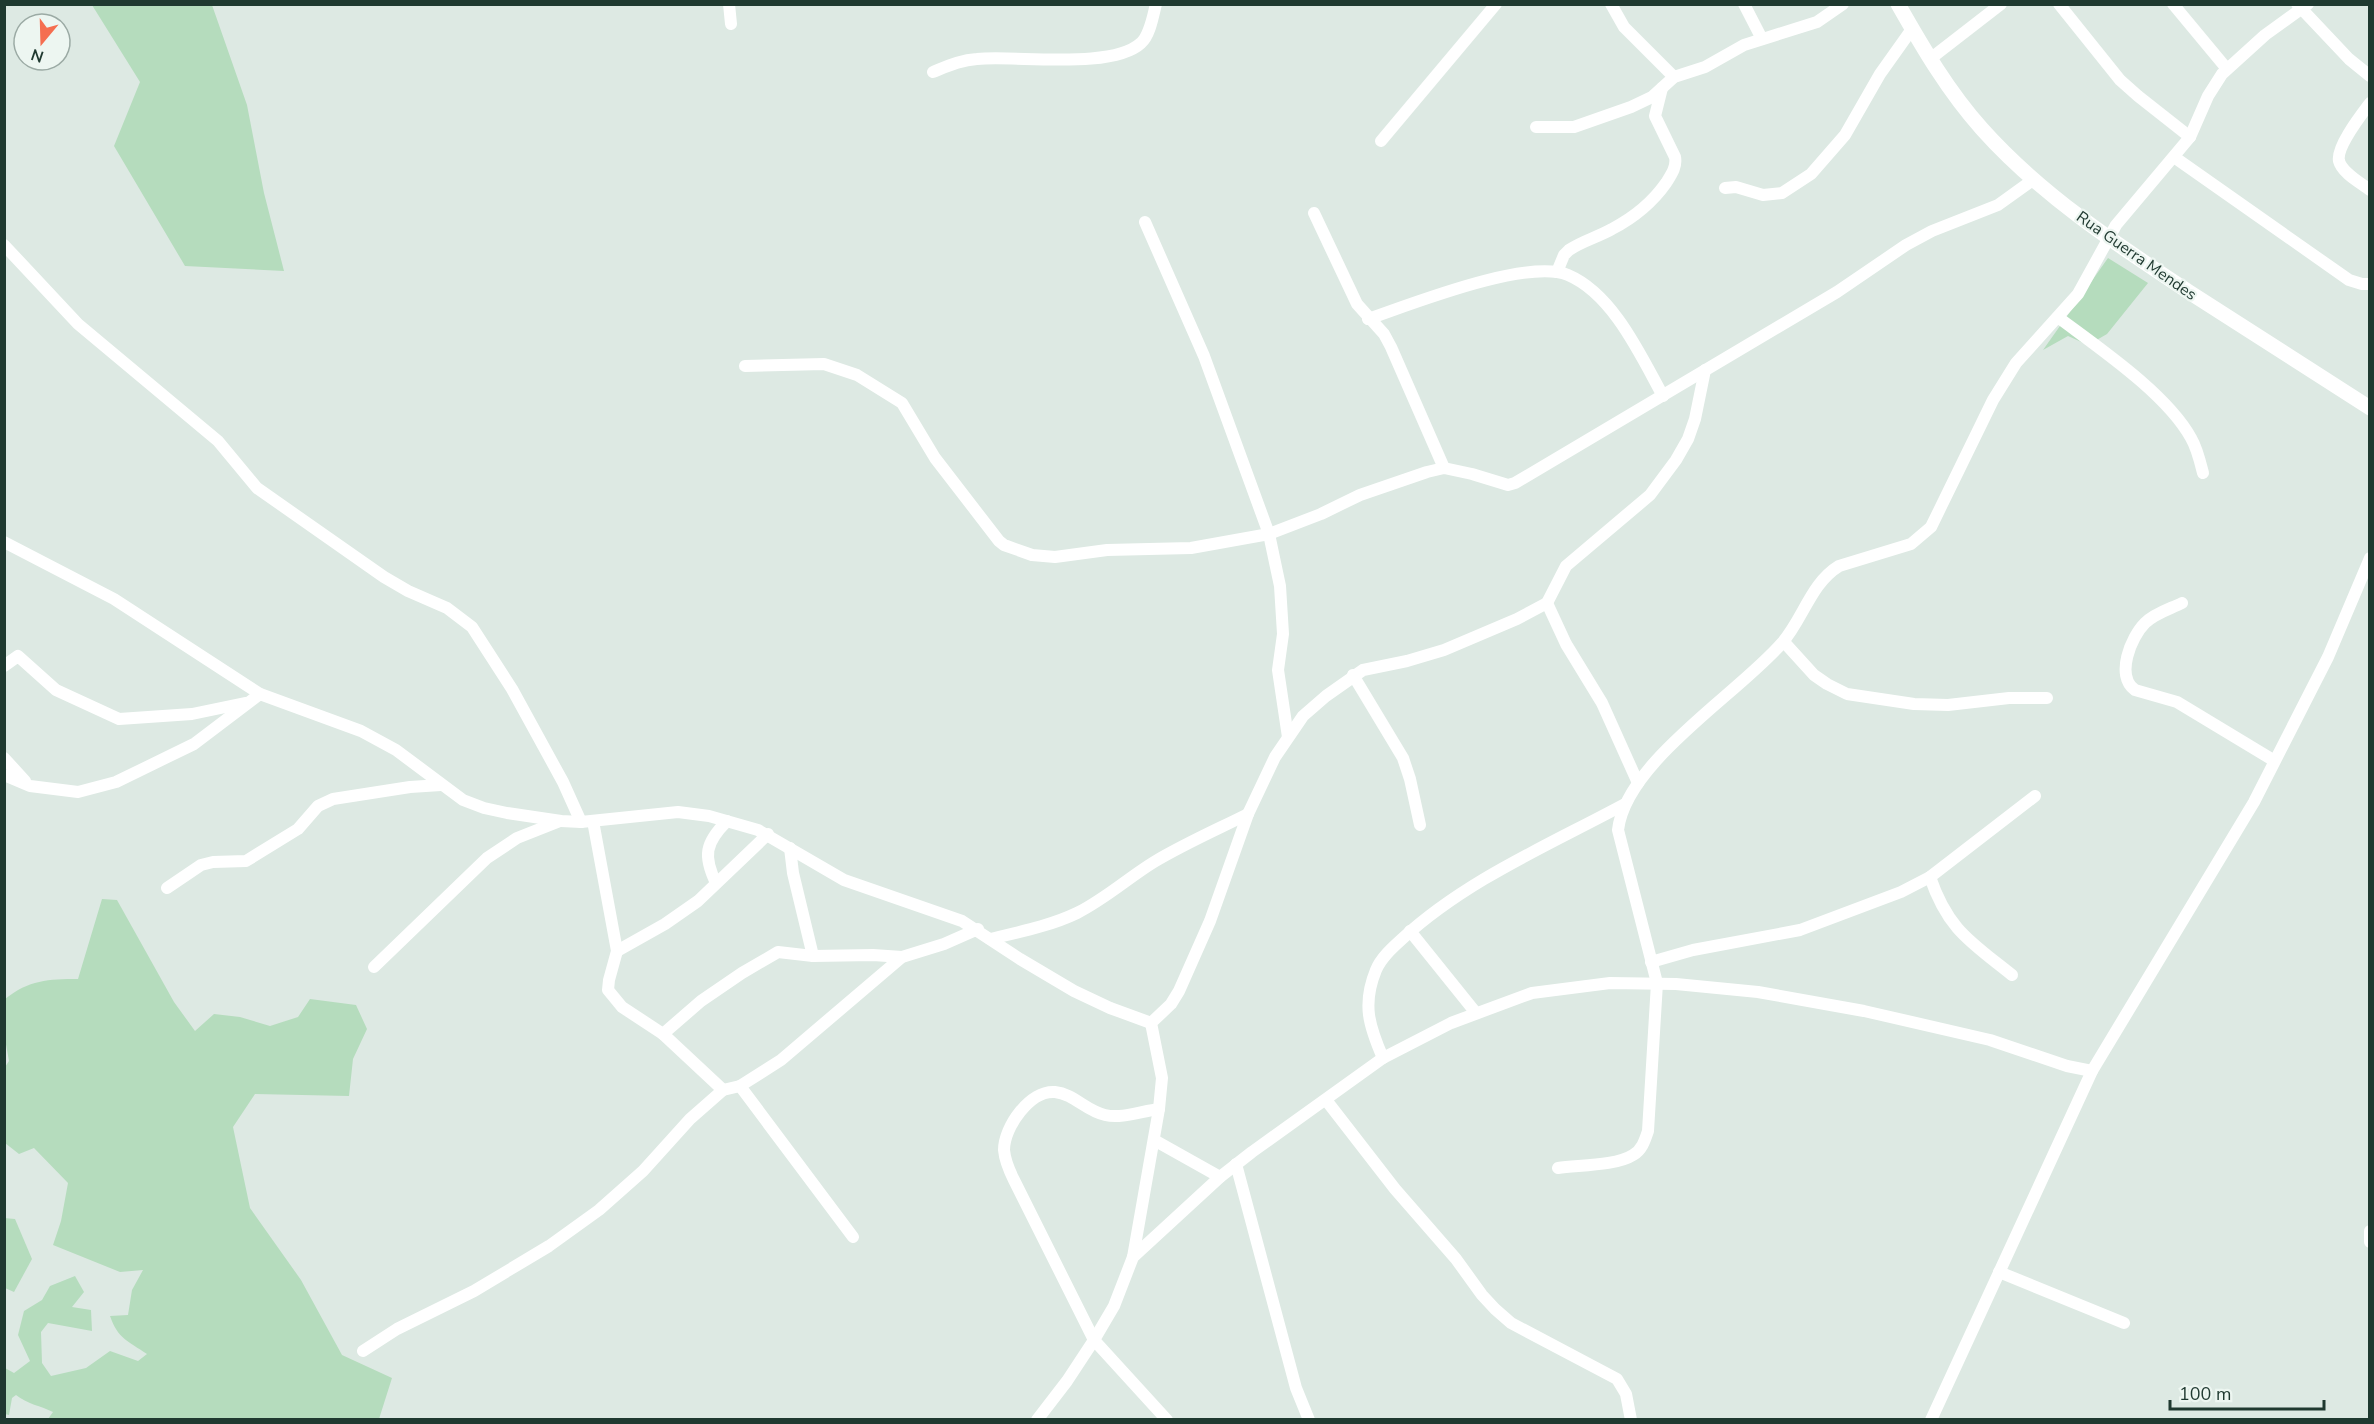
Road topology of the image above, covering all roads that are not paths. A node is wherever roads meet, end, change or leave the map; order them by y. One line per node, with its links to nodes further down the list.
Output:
1 (729, 4): 12 (street)
2 (1156, 4): 17 (street)
3 (1496, 4): 24 (street)
4 (1611, 4): 19 (street)
5 (1743, 4): 14 (street)
6 (1844, 4): 14 (street)
7 (1898, 4): 13 (street, Rua Guerra Mendes)
8 (2001, 4): 15 (street)
9 (2059, 4): 23 (street)
10 (2173, 4): 16 (street)
11 (2302, 6): 16 (street); 18 (street)
12 (731, 24)
13 (1912, 29): 15 (street, Rua Guerra Mendes); 27 (street)
14 (1762, 39): 19 (street)
15 (1930, 59): 26 (street, Rua Guerra Mendes)
16 (2227, 69): 23 (street)
17 (933, 72)
18 (2370, 76)
19 (1674, 77): 20 (street)
20 (1662, 87): 22 (street); 33 (street)
21 (2370, 103): 28 (street)
22 (1536, 127)
23 (2190, 137): 25 (street)
24 (1381, 141)
25 (2174, 157): 31 (street); 34 (street)
26 (2034, 179): 31 (street, Rua Guerra Mendes); 38 (street)
27 (1725, 188)
28 (2370, 190)
29 (1314, 213): 35 (street)
30 (1144, 222): 43 (street)
31 (2108, 239): 36 (street); 40 (street, Rua Guerra Mendes)
32 (4, 245): 65 (street)
33 (1557, 272): 35 (street); 39 (street)
34 (2370, 284)
35 (1368, 318): 41 (street)
36 (2059, 318): 42 (street); 48 (street)
37 (745, 366): 43 (street)
38 (1705, 370): 39 (street); 46 (street)
39 (1663, 396): 41 (street)
40 (2370, 408)
41 (1444, 468): 43 (street)
42 (2203, 472)
43 (1269, 534): 54 (street)
44 (4, 542): 51 (street)
45 (2370, 558): 56 (street)
46 (1547, 603): 50 (street); 58 (street)
47 (2182, 603): 56 (street)
48 (1784, 642): 52 (street); 58 (street)
49 (4, 666): 53 (street)
50 (1353, 675): 54 (street); 67 (street)
51 (260, 694): 53 (street); 59 (street)
52 (2047, 698)
53 (249, 702): 60 (street)
54 (1288, 737): 63 (street)
55 (4, 758): 60 (street)
56 (2274, 760): 87 (street)
57 (4, 774): 60 (street)
58 (1638, 783): 62 (street)
59 (441, 785): 64 (street); 72 (street)
60 (30, 786)
61 (2035, 796): 70 (street)
62 (1625, 804): 74 (street); 79 (street)
63 (1248, 814): 75 (street); 84 (street)
64 (561, 820): 65 (street); 80 (street)
65 (587, 821): 66 (street); 76 (street)
66 (727, 821): 68 (street); 71 (street)
67 (1420, 825)
68 (768, 834): 69 (street); 71 (street)
69 (790, 848): 73 (street); 77 (street)
70 (1930, 877): 79 (street); 81 (street)
71 (716, 883): 76 (street)
72 (167, 888)
73 (978, 929): 75 (street); 78 (street)
74 (1410, 931): 83 (street); 86 (street)
75 (990, 939): 84 (street)
76 (617, 951): 85 (street)
77 (813, 956): 78 (street); 85 (street)
78 (902, 957): 88 (street)
79 (1651, 962): 82 (street)
80 (375, 967)
81 (2012, 975)
82 (1657, 983): 83 (street); 87 (street); 94 (street)
83 (1476, 1013): 86 (street)
84 (1151, 1023): 91 (street)
85 (663, 1034): 89 (street)
86 (1383, 1058): 90 (street)
87 (2092, 1071): 100 (street)
88 (740, 1086): 89 (street); 97 (street)
89 (723, 1090): 103 (street)
90 (1326, 1100): 93 (street); 107 (street)
91 (1160, 1108): 92 (street); 102 (street)
92 (1154, 1140): 95 (street); 99 (street)
93 (1236, 1164): 95 (street); 106 (street)
94 (1558, 1168)
95 (1220, 1177): 99 (street)
96 (2370, 1231): 98 (street)
97 (853, 1237)
98 (2370, 1242)
99 (1133, 1257): 102 (street)
100 (1999, 1272): 101 (street); 108 (street)
101 (2124, 1323)
102 (1094, 1340): 104 (street); 105 (street)
103 (363, 1351)
104 (1037, 1419)
105 (1167, 1419)
106 (1309, 1419)
107 (1631, 1419)
108 (1931, 1419)

